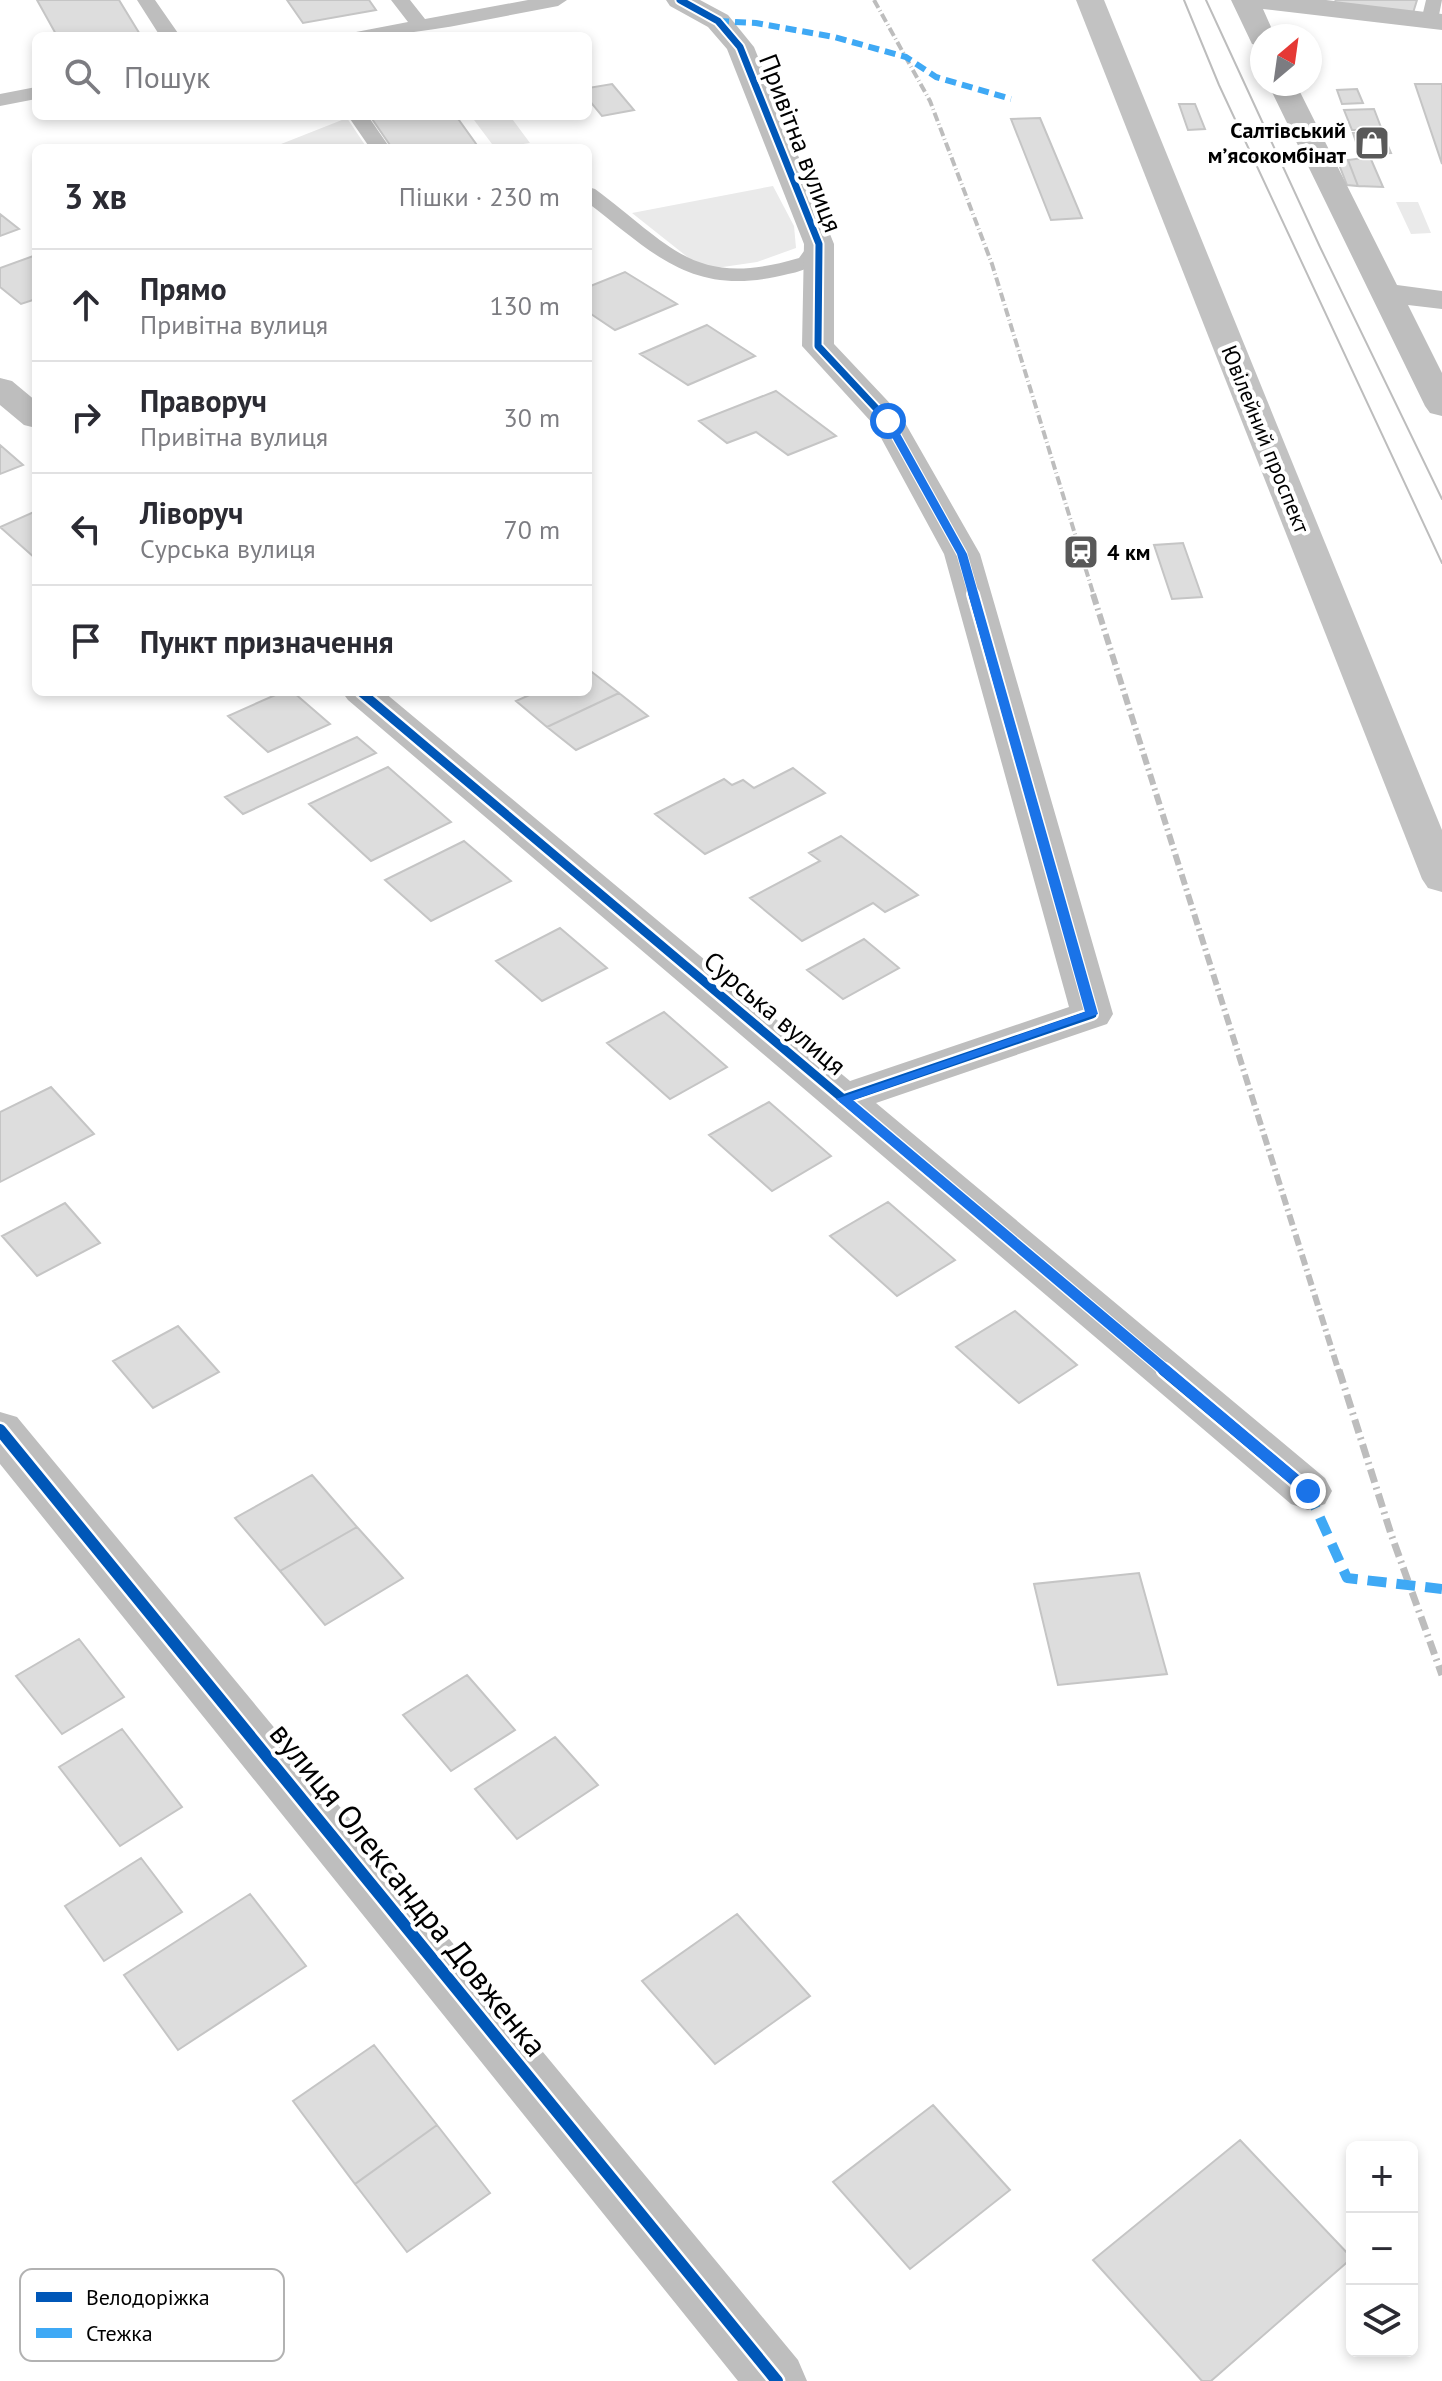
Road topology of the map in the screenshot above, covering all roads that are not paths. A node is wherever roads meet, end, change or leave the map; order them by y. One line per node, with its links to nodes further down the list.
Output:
1 (146, 0): 11 (lane)
2 (400, 0): 10 (lane)
3 (558, 0): 10 (lane)
4 (680, 0): 19 (street, Привітна вулиця)
5 (1090, 0): 26 (main road, Ювілейний проспект)
6 (1245, 0): 9 (street)
7 (1256, 0): 8 (street)
8 (1436, 14)
9 (1256, 24)
10 (421, 26): 12 (lane)
11 (167, 32)
12 (386, 32)
13 (32, 94): 15 (lane)
14 (1288, 96): 20 (street)
15 (0, 100)
16 (361, 120): 17 (lane)
17 (377, 144)
18 (592, 196): 19 (lane)
19 (819, 244): 27 (street, Привітна вулиця)
20 (1388, 293): 21 (street); 23 (street)
21 (1442, 300)
22 (0, 388): 24 (street)
23 (1442, 406)
24 (32, 415)
25 (366, 696): 27 (street, Сурська вулиця)
26 (1442, 879)
27 (843, 1099): 29 (street, Сурська вулиця)
28 (0, 1430): 30 (street, вулиця Олександра Довженка)
29 (1308, 1491)
30 (777, 2381)

